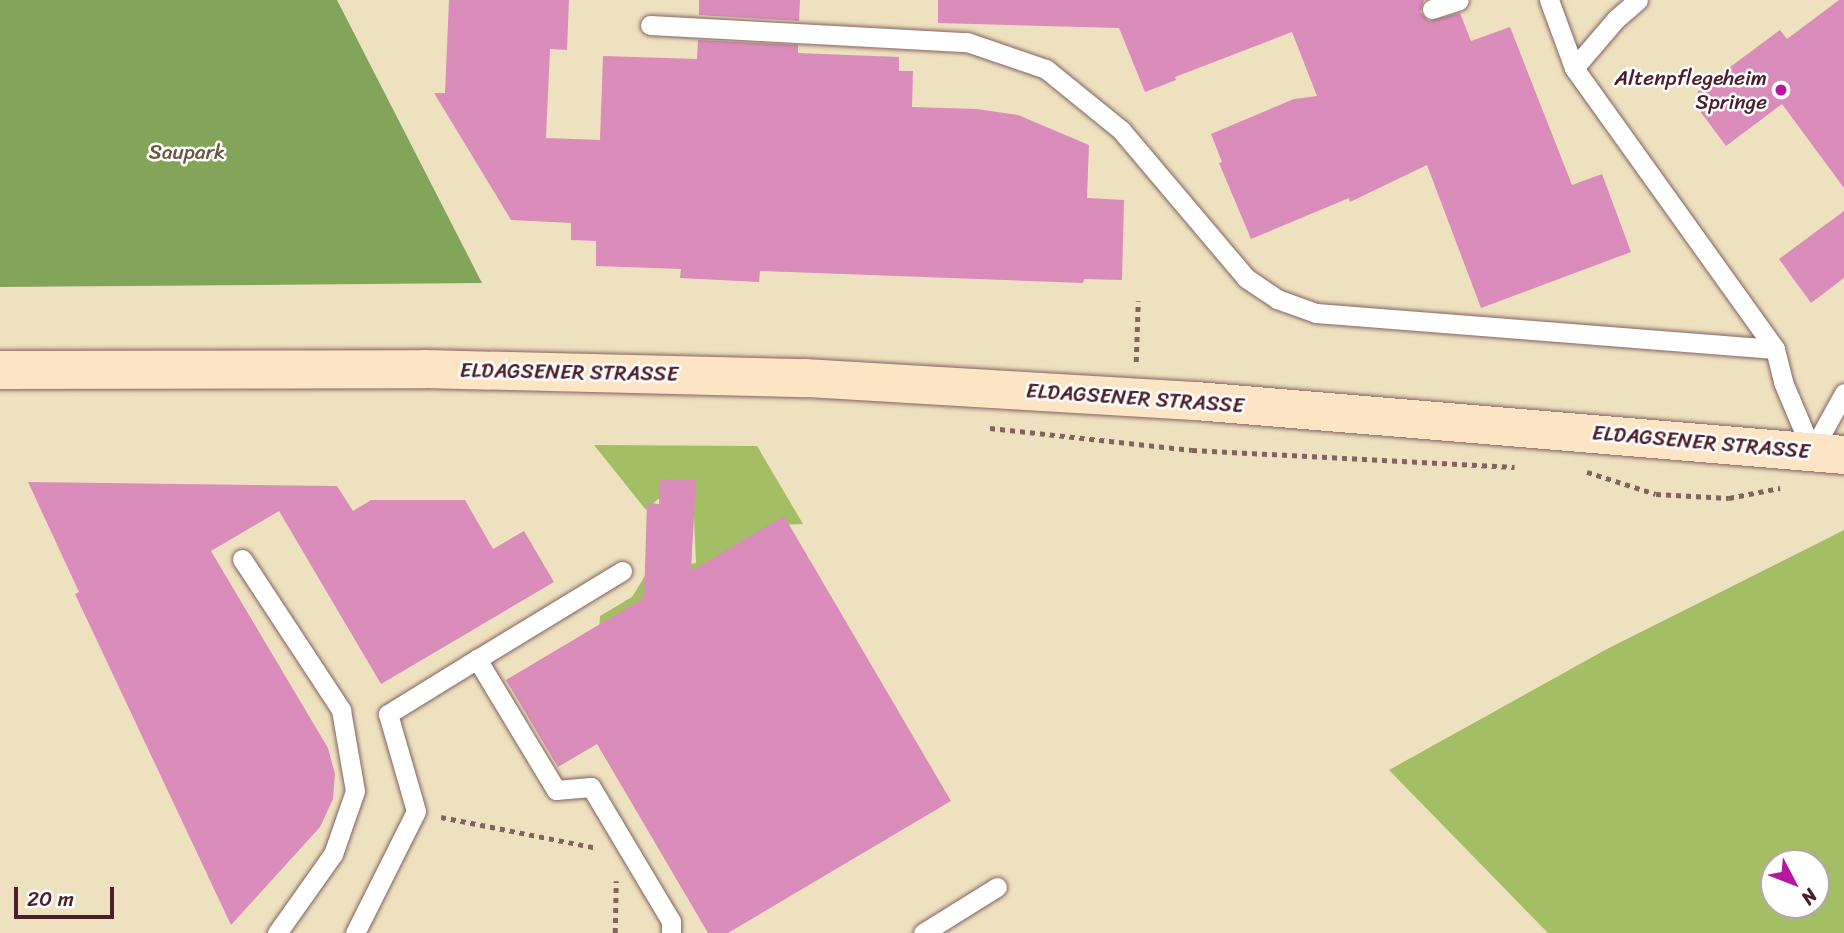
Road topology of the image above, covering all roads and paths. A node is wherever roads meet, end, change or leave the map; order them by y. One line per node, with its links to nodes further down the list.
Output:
1 (1459, 0): 4 (lane)
2 (1549, 0): 6 (lane)
3 (1638, 0): 6 (lane)
4 (1432, 9)
5 (650, 25): 7 (lane)
6 (1574, 68): 7 (lane)
7 (1775, 349): 11 (lane)
8 (0, 370): 11 (main road, ELDAGSENER STRASSE)
9 (1844, 393): 11 (lane)
10 (976, 427): 12 (path)
11 (1828, 453)
12 (1525, 467)
13 (1581, 470): 14 (path)
14 (1792, 486)
15 (242, 559): 21 (lane)
16 (622, 571): 17 (lane)
17 (477, 659): 18 (lane); 19 (lane)
18 (416, 811): 19 (path); 22 (lane)
19 (624, 854): 23 (path); 24 (lane)
20 (997, 887): 25 (lane)
21 (277, 933)
22 (355, 933)
23 (615, 933)
24 (671, 933)
25 (923, 933)

